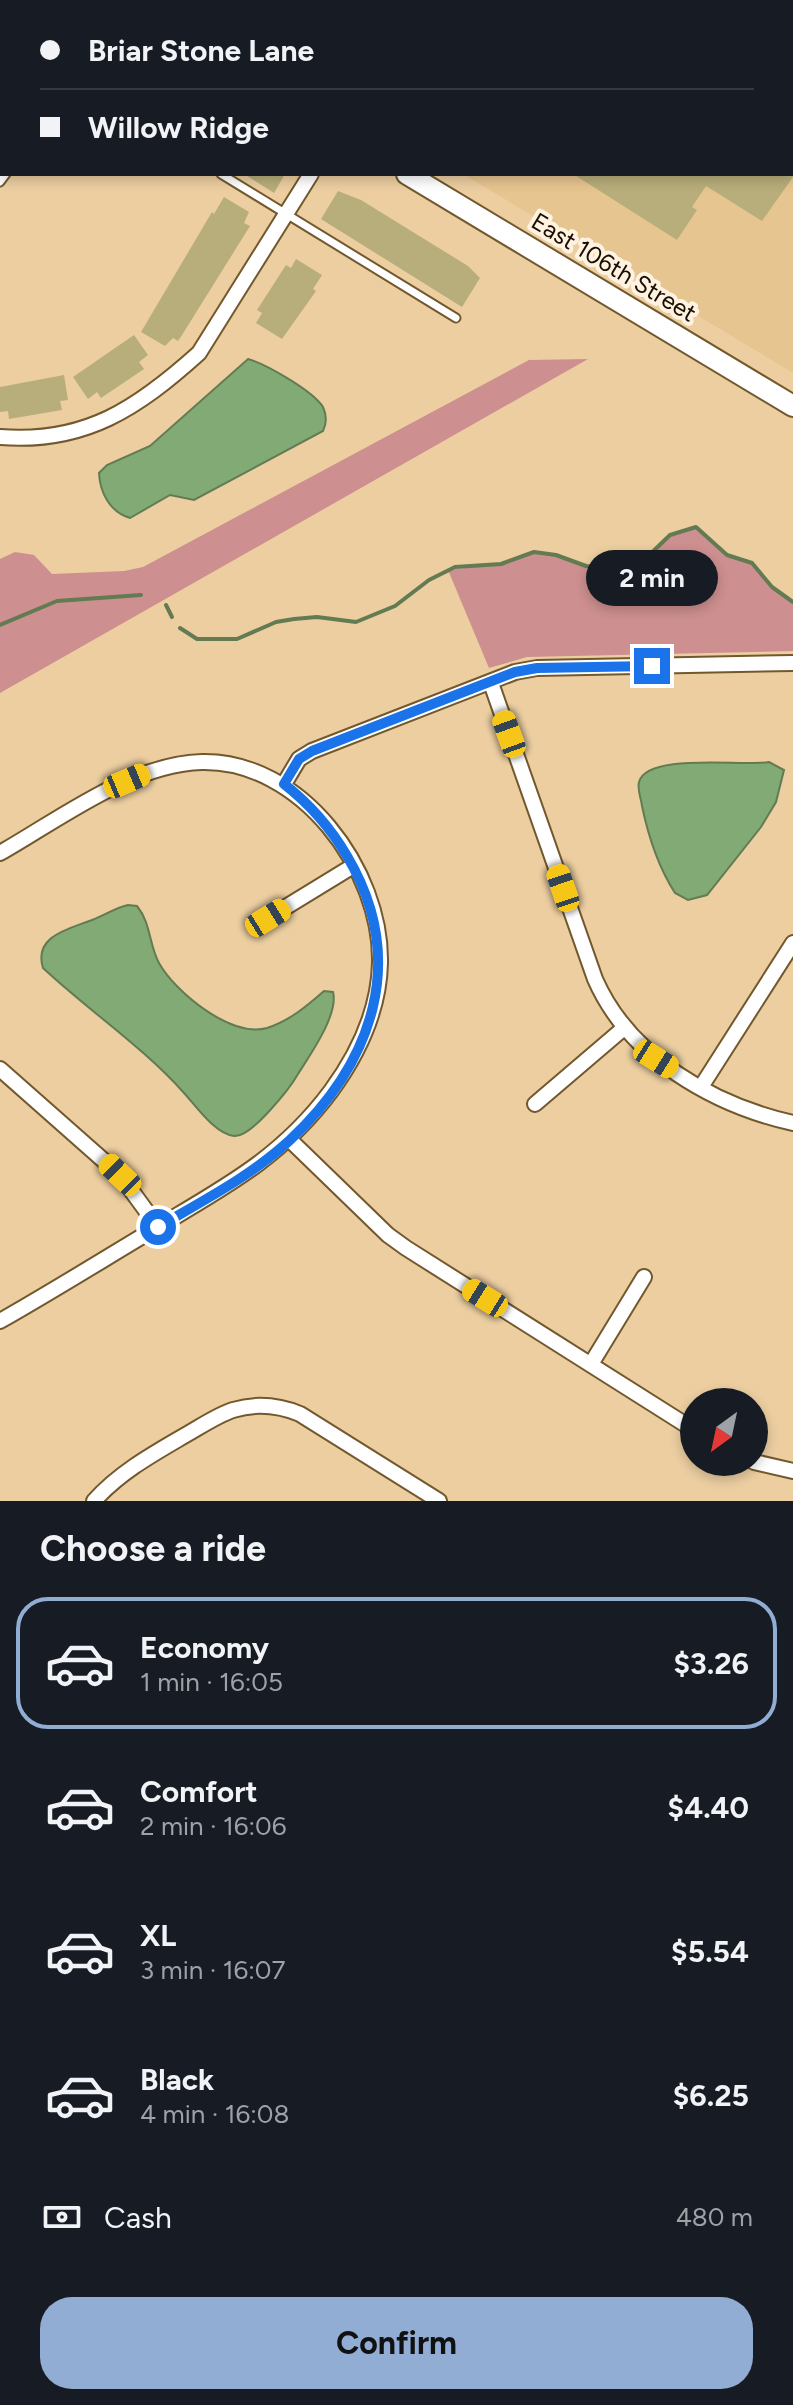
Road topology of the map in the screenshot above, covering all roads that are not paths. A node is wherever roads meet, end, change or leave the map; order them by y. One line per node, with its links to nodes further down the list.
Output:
1 (224, 176): 4 (lane)
2 (310, 176): 4 (street)
3 (410, 176): 6 (main road, East 106th Street)
4 (285, 215): 5 (lane); 7 (street)
5 (456, 318)
6 (793, 406)
7 (0, 437)
8 (793, 663): 9 (street)
9 (491, 683): 10 (street); 15 (street)
10 (284, 784): 11 (street); 12 (street)
11 (0, 853)
12 (353, 866): 13 (street); 20 (street)
13 (268, 918)
14 (793, 943): 17 (street)
15 (624, 1028): 17 (street); 18 (street)
16 (0, 1069): 21 (street)
17 (701, 1087): 19 (street)
18 (535, 1104)
19 (793, 1123)
20 (290, 1140): 21 (street); 24 (street)
21 (158, 1227): 23 (street)
22 (644, 1277): 24 (street)
23 (0, 1321)
24 (591, 1364): 25 (street)
25 (680, 1421)
26 (768, 1465): 27 (street)
27 (793, 1471)
28 (94, 1501): 29 (street)
29 (439, 1501)

